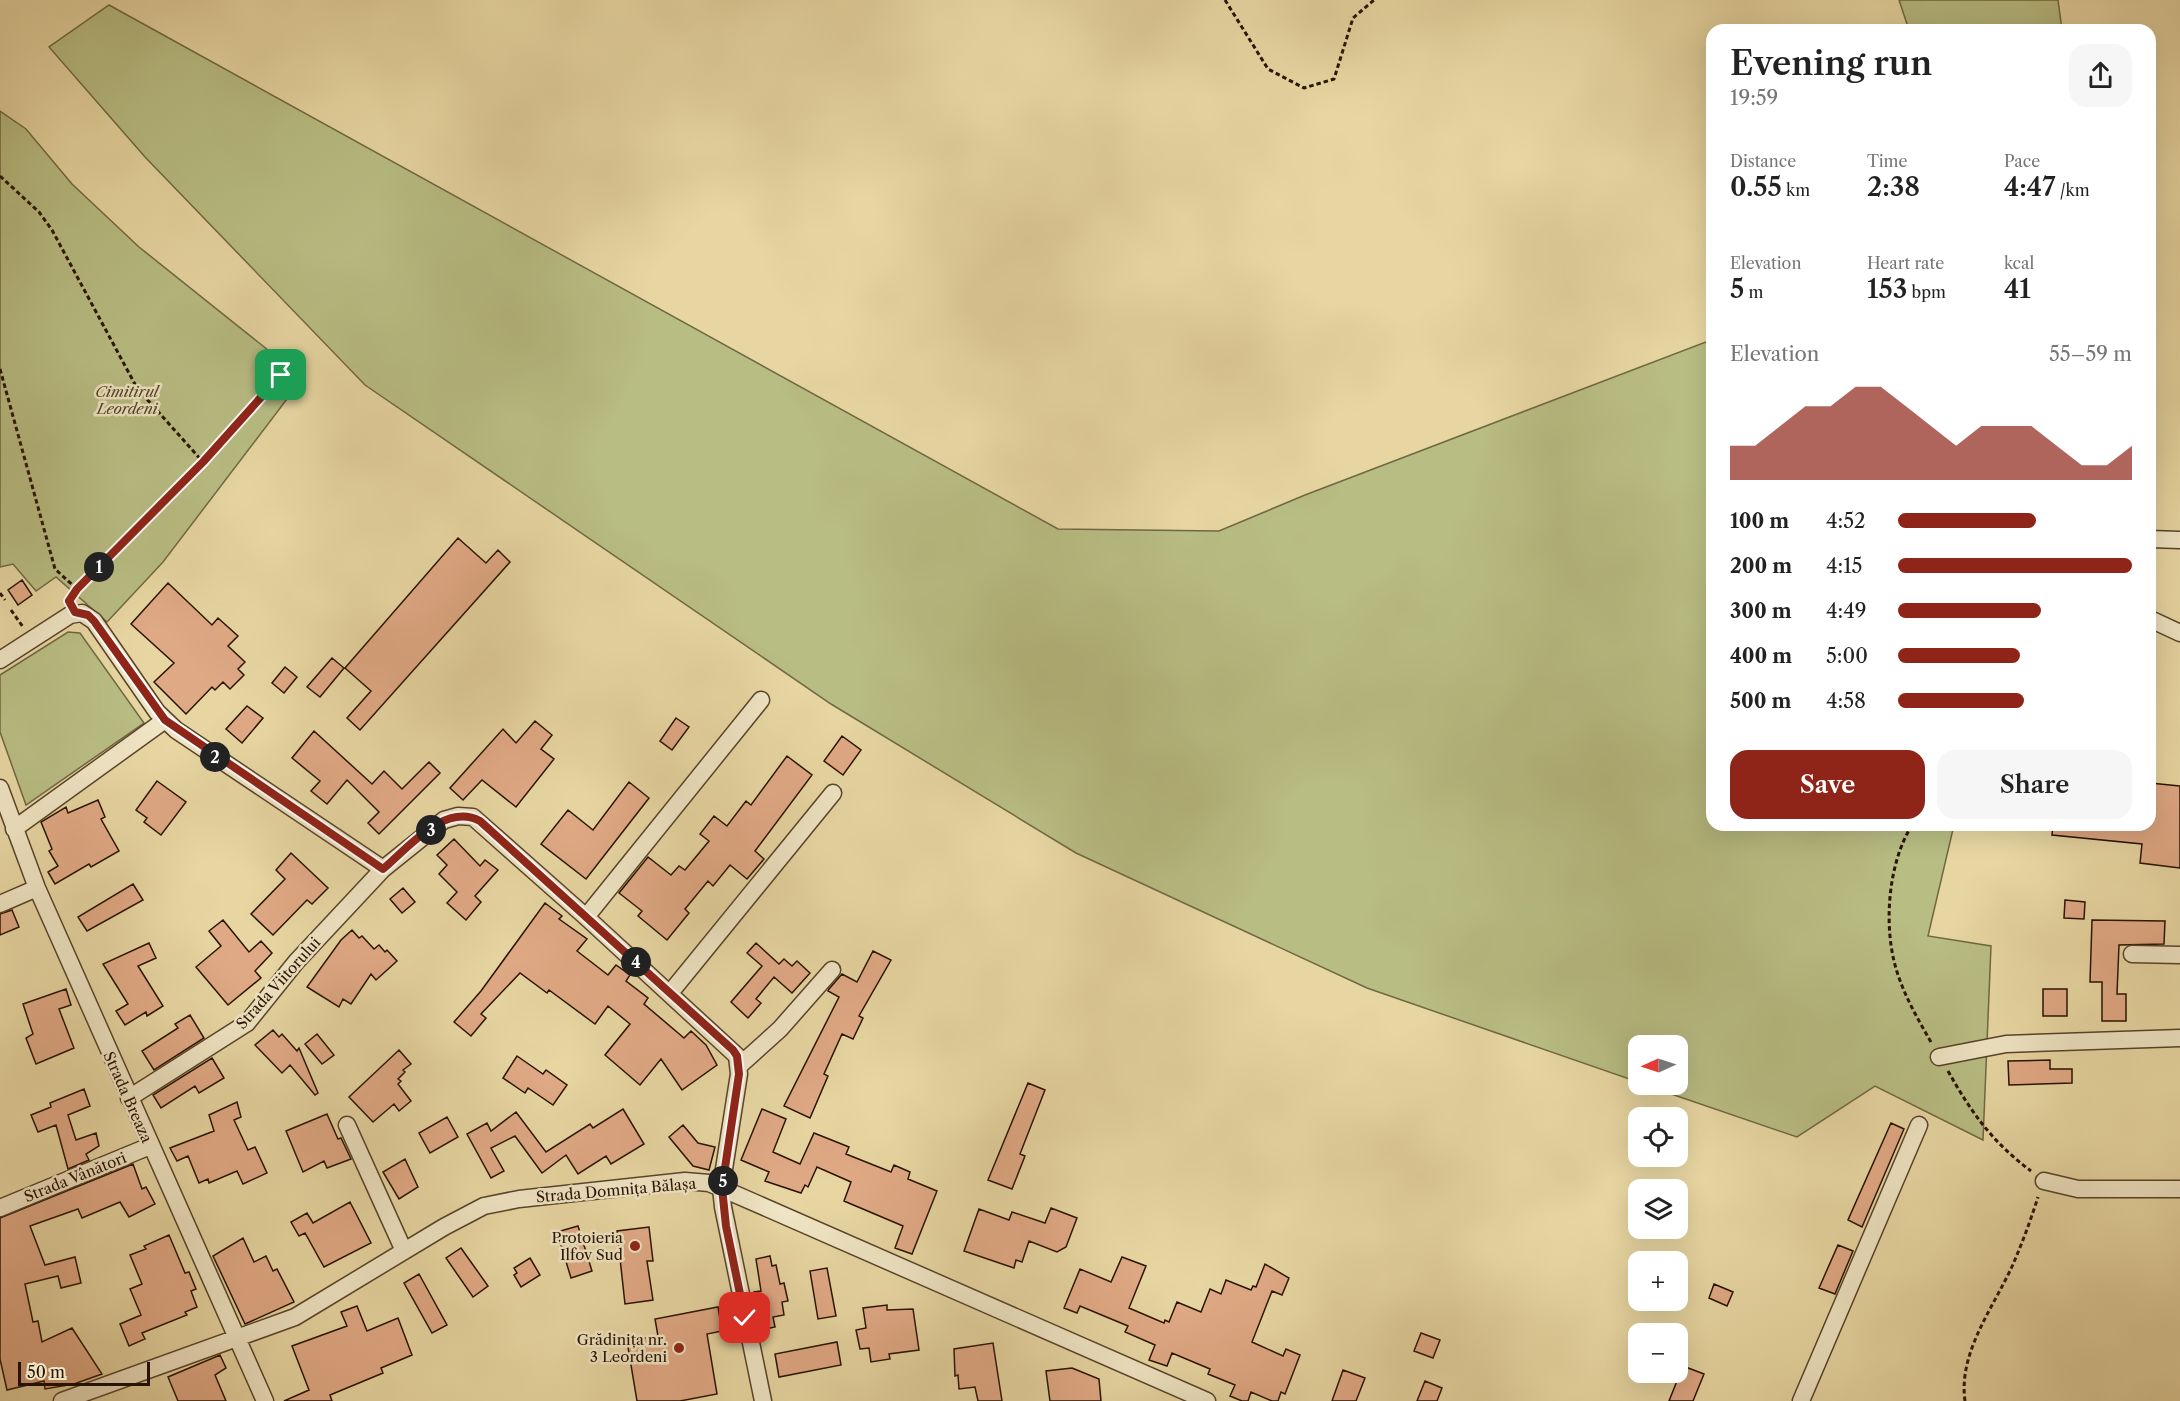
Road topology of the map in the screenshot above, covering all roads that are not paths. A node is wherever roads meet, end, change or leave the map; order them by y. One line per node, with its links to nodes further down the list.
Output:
1 (2156, 539): 2 (street)
2 (2180, 540)
3 (2156, 622): 4 (street)
4 (2180, 633)
5 (0, 660): 7 (street)
6 (761, 700): 14 (street)
7 (165, 720): 10 (street); 11 (street)
8 (0, 788): 10 (street, Strada Breaza)
9 (833, 793): 18 (street)
10 (14, 830): 12 (street, Strada Breaza)
11 (383, 869): 14 (street, Strada Viitorului); 22 (street, Strada Viitorului)
12 (37, 888): 13 (street); 22 (street, Strada Breaza)
13 (0, 904)
14 (586, 917): 18 (street, Strada Viitorului)
15 (2132, 954): 16 (street)
16 (2180, 955)
17 (832, 970): 21 (street)
18 (670, 993): 21 (street, Strada Viitorului)
19 (2180, 1038): 20 (street)
20 (1940, 1057)
21 (739, 1066): 27 (street)
22 (129, 1098): 25 (street, Strada Breaza)
23 (347, 1125): 30 (street)
24 (1919, 1125): 36 (street)
25 (150, 1146): 29 (street, Strada Vânători); 31 (street, Strada Breaza)
26 (2044, 1180): 28 (street)
27 (722, 1188): 30 (street, Strada Domnița Bălașa); 34 (street); 35 (street, Strada Domnița Bălașa)
28 (2180, 1189)
29 (0, 1208)
30 (404, 1251): 31 (street, Strada Domnița Bălașa)
31 (238, 1336): 32 (street, Strada Domnița Bălașa); 33 (street, Strada Breaza)
32 (62, 1401)
33 (265, 1401)
34 (764, 1401)
35 (1207, 1401)
36 (1801, 1401)

